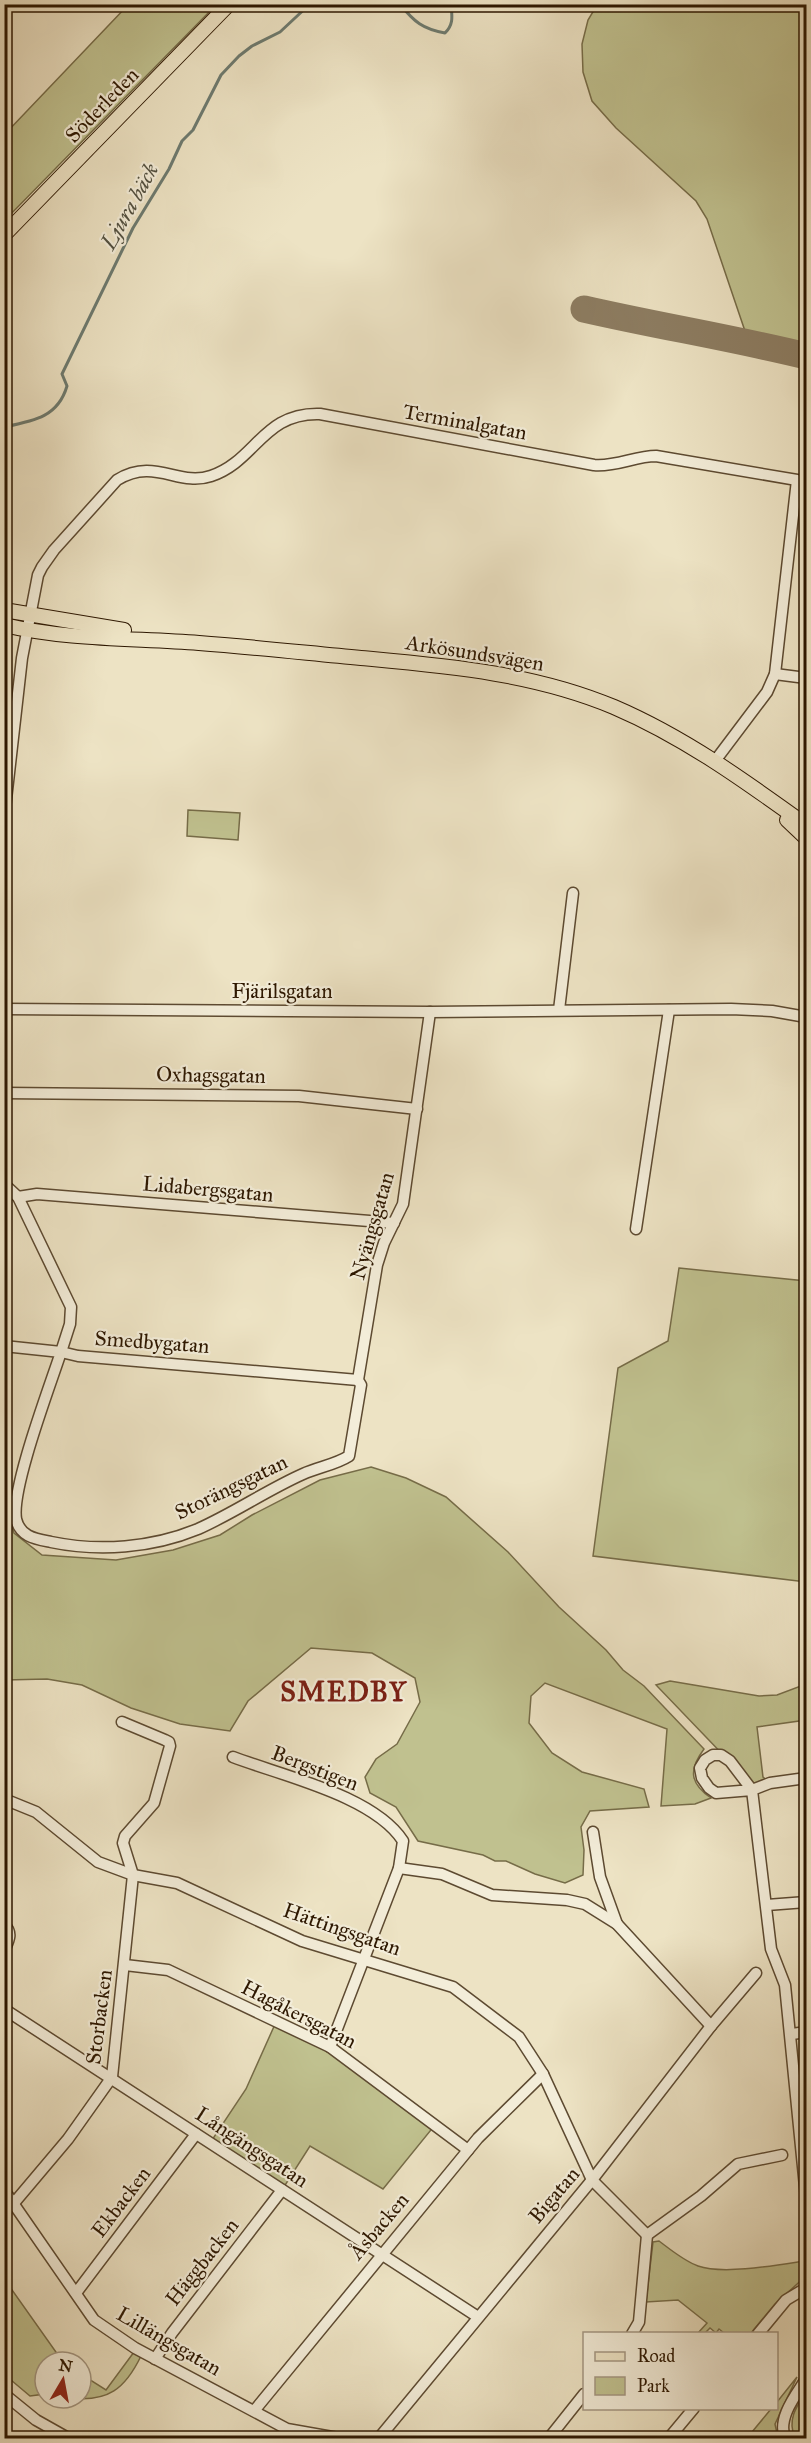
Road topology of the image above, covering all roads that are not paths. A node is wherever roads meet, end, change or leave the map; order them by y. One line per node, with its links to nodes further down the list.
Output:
1 (229, 4): 2 (main road, Söderleden)
2 (4, 235)
3 (4, 610): 4 (main road, Arkösundsvägen)
4 (29, 615): 6 (street); 7 (main road, Arkösundsvägen); 8 (street, Terminalgatan)
5 (4, 625): 6 (main road, Arkösundsvägen)
6 (26, 630): 7 (main road, Arkösundsvägen); 12 (street)
7 (200, 643): 10 (main road, Arkösundsvägen)
8 (775, 674): 9 (street); 10 (street, Terminalgatan)
9 (807, 678)
10 (716, 761): 11 (main road, Arkösundsvägen)
11 (755, 789): 13 (main road, Arkösundsvägen); 14 (main road, Arkösundsvägen)
12 (4, 817)
13 (807, 825)
14 (807, 838)
15 (573, 893): 17 (street)
16 (4, 1009): 19 (street, Fjärilsgatan)
17 (559, 1010): 18 (street, Fjärilsgatan); 19 (street, Fjärilsgatan)
18 (669, 1010): 20 (street, Fjärilsgatan); 26 (street)
19 (430, 1012): 22 (street, Nyängsgatan)
20 (807, 1017)
21 (4, 1093): 22 (street, Oxhagsgatan)
22 (417, 1109): 25 (street, Nyängsgatan)
23 (4, 1184): 24 (street, Smedbygatan)
24 (18, 1197): 25 (street, Lidabergsgatan); 28 (street, Smedbygatan)
25 (394, 1223): 29 (street, Nyängsgatan)
26 (636, 1229)
27 (4, 1346): 28 (street)
28 (61, 1352): 29 (street, Smedbygatan); 29 (street, Storängsgatan)
29 (358, 1380)
30 (122, 1722): 37 (street)
31 (233, 1757): 36 (street, Bergstigen)
32 (807, 1778): 33 (street)
33 (752, 1790): 33 (street); 39 (street)
34 (4, 1799): 37 (street, Hättingsgatan)
35 (593, 1832): 41 (street)
36 (399, 1868): 41 (street); 43 (street, Bergstigen)
37 (133, 1875): 43 (street, Hättingsgatan); 44 (street, Storbacken)
38 (807, 1902): 39 (street)
39 (767, 1905): 49 (street)
40 (4, 1923): 42 (street)
41 (617, 1924): 47 (street)
42 (4, 1951)
43 (365, 1959): 50 (street, Bergstigen); 51 (street, Hättingsgatan)
44 (125, 1965): 50 (street, Hagåkersgatan); 52 (street, Storbacken)
45 (756, 1973): 47 (street, Bigatan)
46 (4, 2008): 52 (street, Långängsgatan)
47 (711, 2026): 57 (street, Bigatan)
48 (807, 2032): 49 (street)
49 (792, 2034): 56 (street)
50 (330, 2047): 54 (street, Hagåkersgatan)
51 (543, 2074): 54 (street, Åsbacken); 57 (street, Hättingsgatan)
52 (112, 2077): 53 (street, Långängsgatan); 61 (street, Storbacken)
53 (196, 2134): 59 (street, Långängsgatan); 65 (street, Ekbacken)
54 (468, 2150): 63 (street, Åsbacken)
55 (782, 2155): 62 (street)
56 (805, 2158): 60 (street)
57 (592, 2180): 62 (street); 66 (street, Bigatan)
58 (4, 2190): 61 (street, Lillängsgatan)
59 (282, 2190): 63 (street, Långängsgatan); 69 (street, Häggbacken)
60 (807, 2197)
61 (14, 2203): 65 (street, Lillängsgatan)
62 (647, 2235): 67 (street)
63 (381, 2254): 66 (street, Långängsgatan); 75 (street, Åsbacken)
64 (807, 2288): 68 (street)
65 (76, 2293): 69 (street, Lillängsgatan)
66 (478, 2317): 79 (street, Bigatan)
67 (633, 2332)
68 (760, 2332)
69 (155, 2359): 75 (street, Lillängsgatan)
70 (807, 2379): 82 (street)
71 (4, 2386): 76 (street)
72 (4, 2394): 76 (street)
73 (583, 2396): 80 (street)
74 (693, 2410): 81 (street)
75 (254, 2411): 78 (street, Lillängsgatan)
76 (54, 2430): 77 (street)
77 (68, 2439)
78 (338, 2439)
79 (379, 2439)
80 (549, 2439)
81 (669, 2439)
82 (785, 2439)

